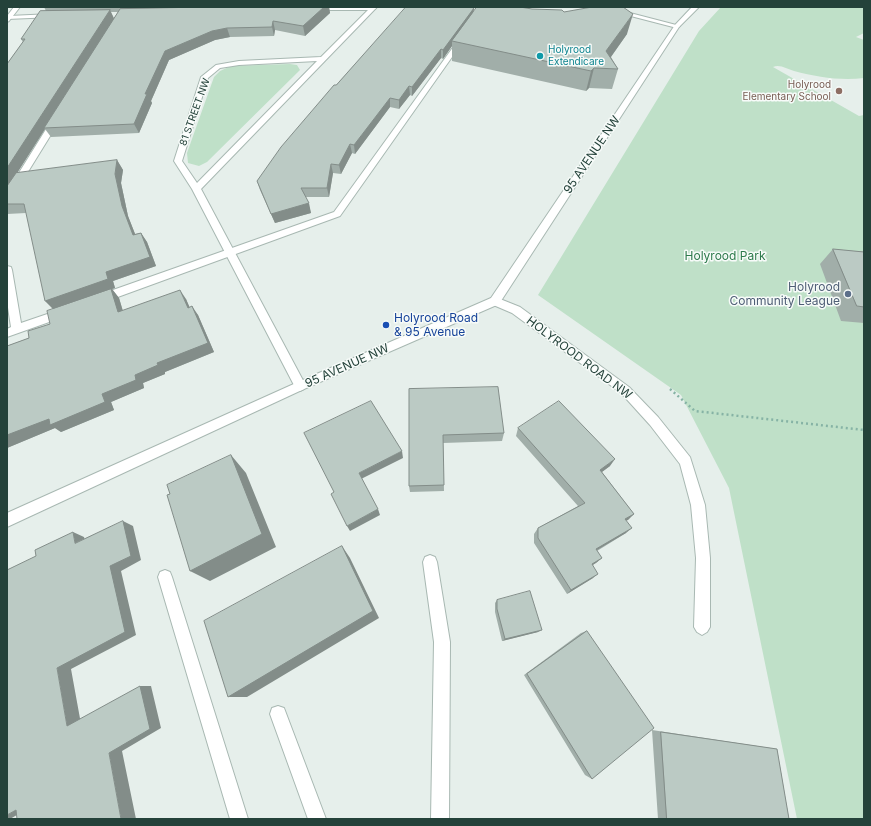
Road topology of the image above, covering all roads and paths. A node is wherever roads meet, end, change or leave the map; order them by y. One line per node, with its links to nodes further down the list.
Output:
1 (17, 7): 9 (street)
2 (374, 7): 5 (street); 12 (street)
3 (600, 7): 6 (street)
4 (696, 7): 10 (street, 95 AVENUE NW)
5 (304, 10)
6 (613, 10): 7 (street); 10 (street)
7 (601, 15)
8 (60, 16): 9 (street)
9 (8, 19)
10 (677, 26): 18 (street, 95 AVENUE NW)
11 (466, 33): 16 (street)
12 (322, 59): 14 (street); 14 (street, 81 STREET NW)
13 (60, 113): 15 (street)
14 (196, 189): 16 (street, 81 STREET NW)
15 (7, 199)
16 (229, 253): 19 (street); 22 (street, 81 STREET NW)
17 (7, 270): 21 (street)
18 (495, 301): 22 (street, 95 AVENUE NW); 28 (street, HOLYROOD ROAD NW)
19 (92, 302)
20 (69, 310): 21 (street)
21 (12, 331)
22 (300, 386): 25 (street, 95 AVENUE NW)
23 (670, 389): 24 (path)
24 (864, 430)
25 (7, 520)
26 (430, 562): 32 (street)
27 (165, 577): 30 (street)
28 (702, 627)
29 (278, 714): 31 (street)
30 (239, 819)
31 (317, 819)
32 (440, 819)

